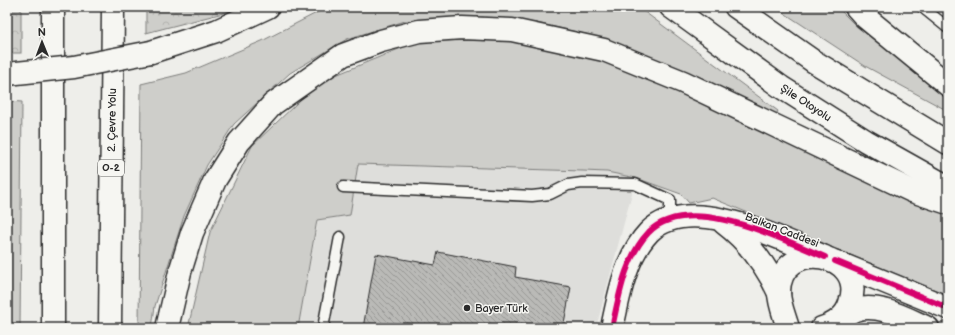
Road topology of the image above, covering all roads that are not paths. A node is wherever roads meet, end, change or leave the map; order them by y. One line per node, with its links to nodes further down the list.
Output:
1 (53, 7): 22 (main road)
2 (113, 7): 23 (main road, 2. Çevre Yolu / O-2)
3 (268, 7): 9 (main road, bridge)
4 (671, 7): 13 (main road, Şile Otoyolu)
5 (736, 7): 11 (main road)
6 (856, 7): 10 (main road)
7 (922, 7): 8 (lane)
8 (948, 28)
9 (7, 74)
10 (948, 85)
11 (948, 143)
12 (343, 187): 16 (lane)
13 (948, 187)
14 (948, 203): 24 (main road)
15 (717, 218): 16 (main road, Balkan Caddesi); 18 (main road, Balkan Caddesi); 19 (main road, Balkan Caddesi)
16 (670, 220): 26 (main road, Balkan Caddesi)
17 (340, 237): 25 (lane)
18 (830, 259): 19 (main road); 20 (main road, Balkan Caddesi); 21 (main road)
19 (780, 298): 27 (main road); 28 (main road)
20 (948, 308)
21 (831, 325): 29 (main road)
22 (53, 328)
23 (110, 328)
24 (167, 328)
25 (323, 328)
26 (612, 328)
27 (788, 328)
28 (810, 328)
29 (928, 328)

